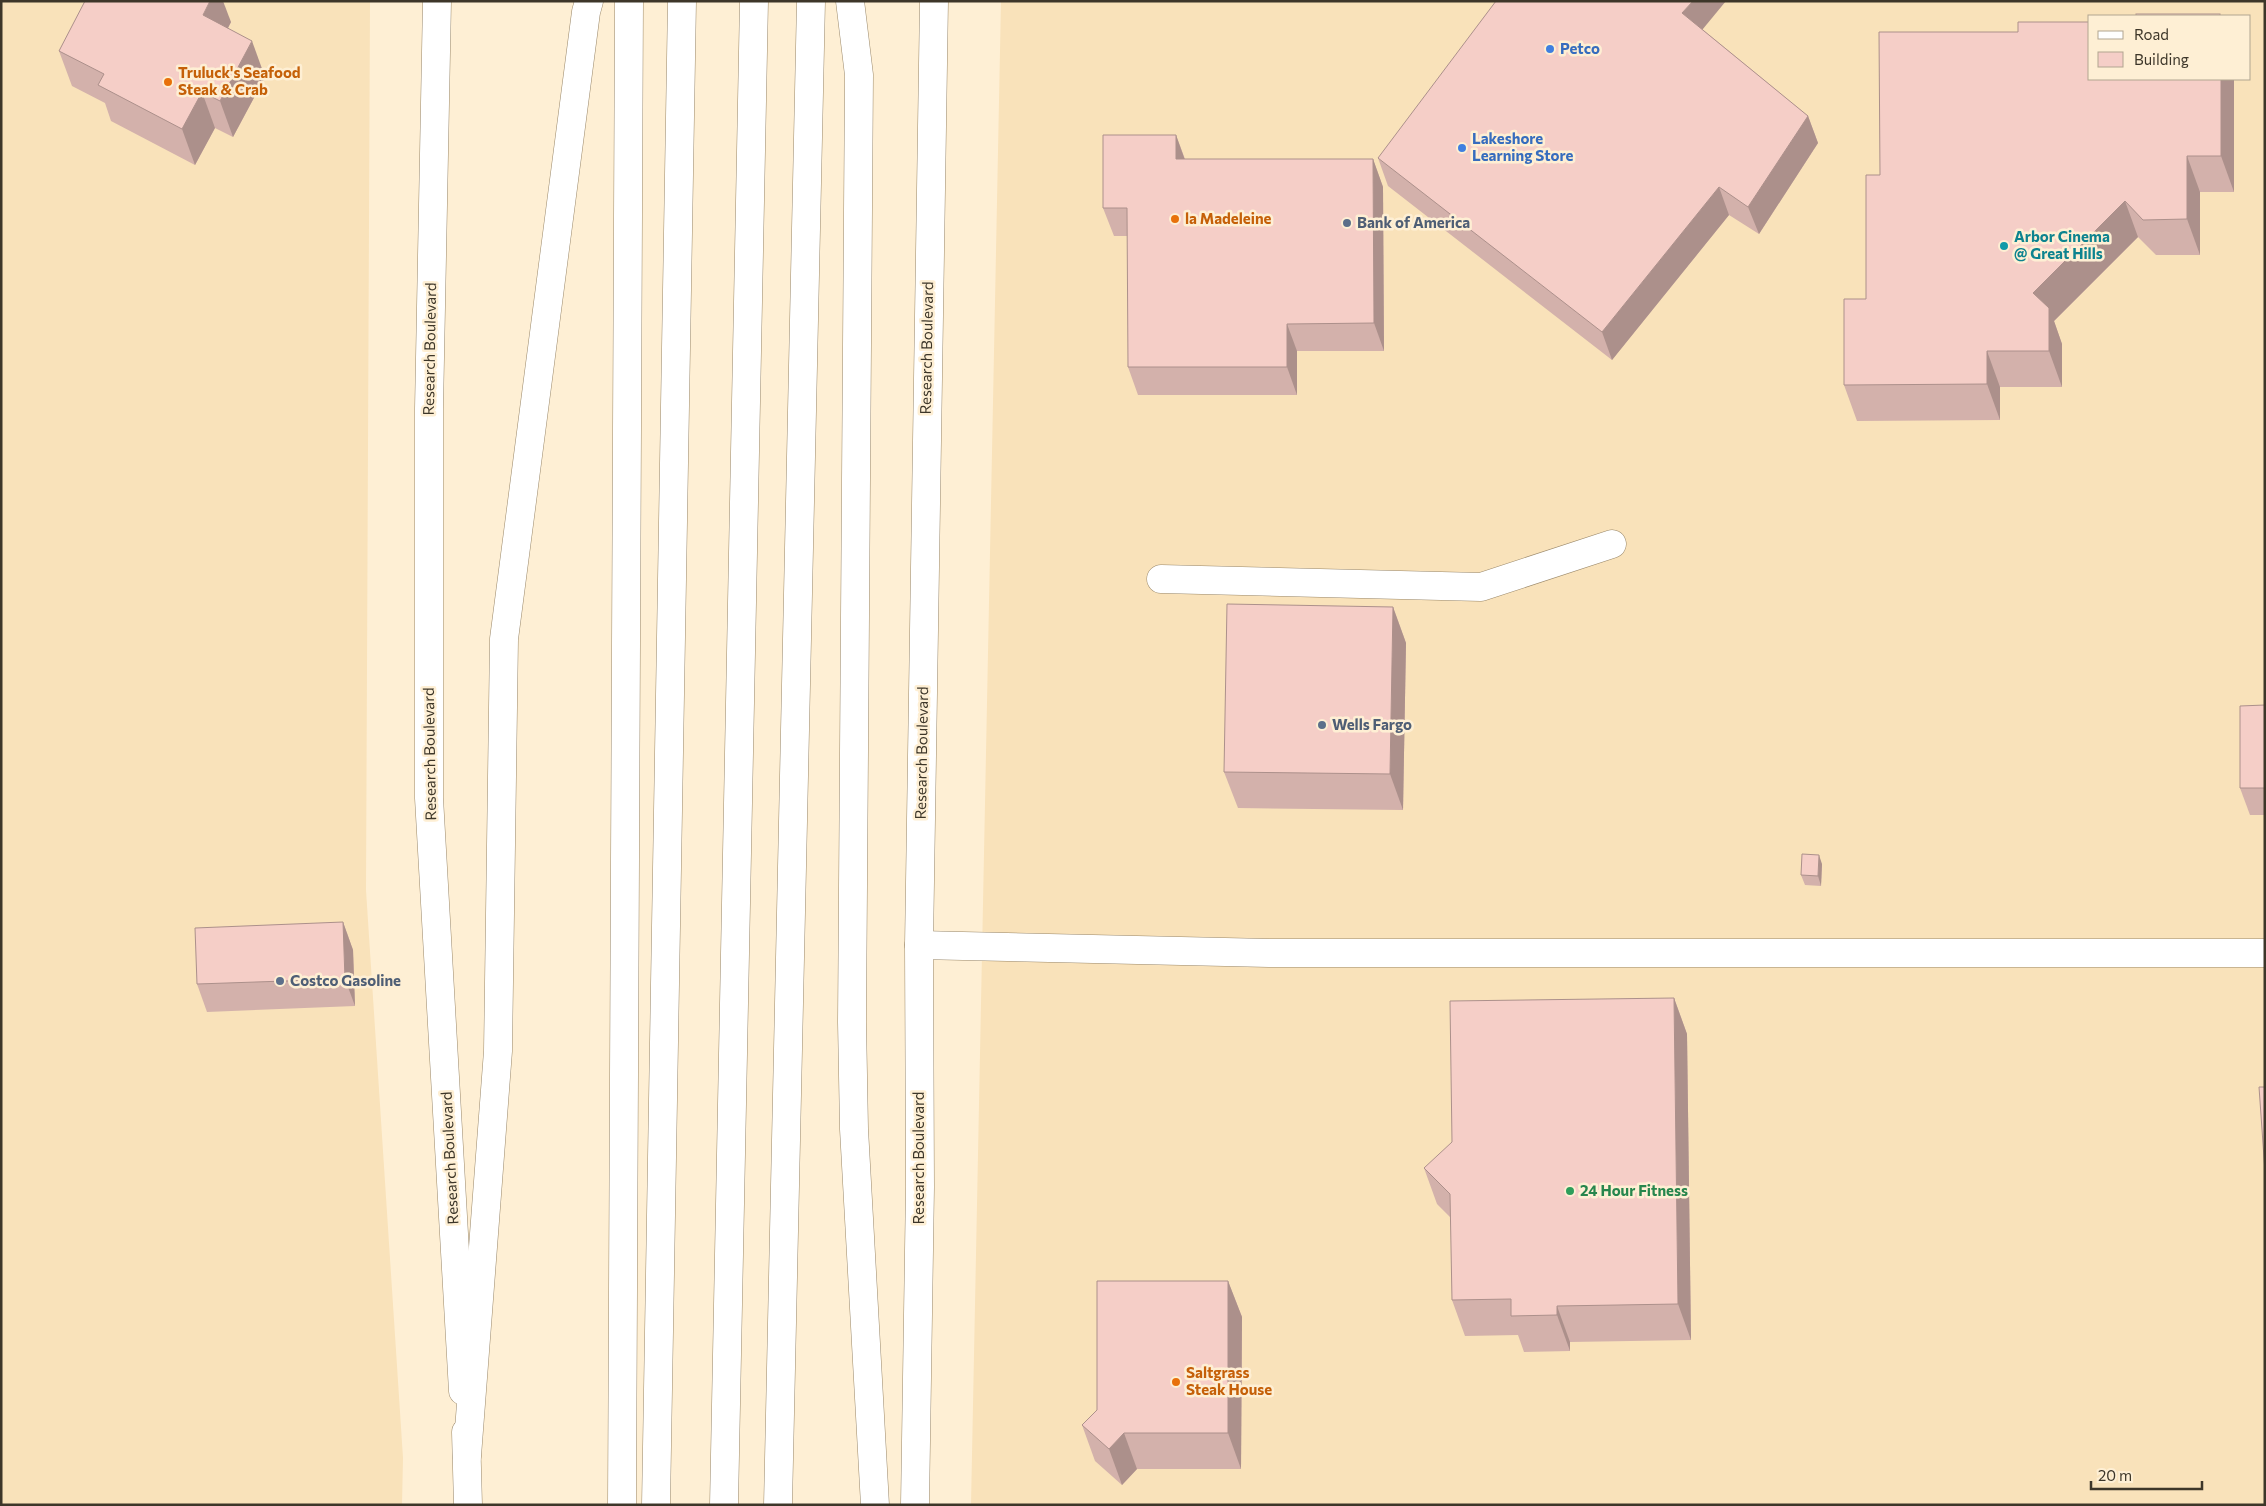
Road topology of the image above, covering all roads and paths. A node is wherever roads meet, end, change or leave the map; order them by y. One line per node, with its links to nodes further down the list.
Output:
1 (437, 1): 13 (main road, Research Boulevard)
2 (590, 1): 13 (main road)
3 (629, 1): 15 (main road)
4 (682, 1): 16 (main road)
5 (754, 1): 17 (main road)
6 (811, 1): 18 (main road)
7 (850, 1): 19 (main road)
8 (934, 1): 11 (main road, Research Boulevard)
9 (1612, 544): 10 (main road)
10 (1161, 579)
11 (919, 945): 12 (main road); 20 (main road, Research Boulevard)
12 (2265, 953)
13 (467, 1456): 14 (main road, Research Boulevard)
14 (468, 1505)
15 (622, 1505)
16 (656, 1505)
17 (724, 1505)
18 (778, 1505)
19 (875, 1505)
20 (915, 1505)

